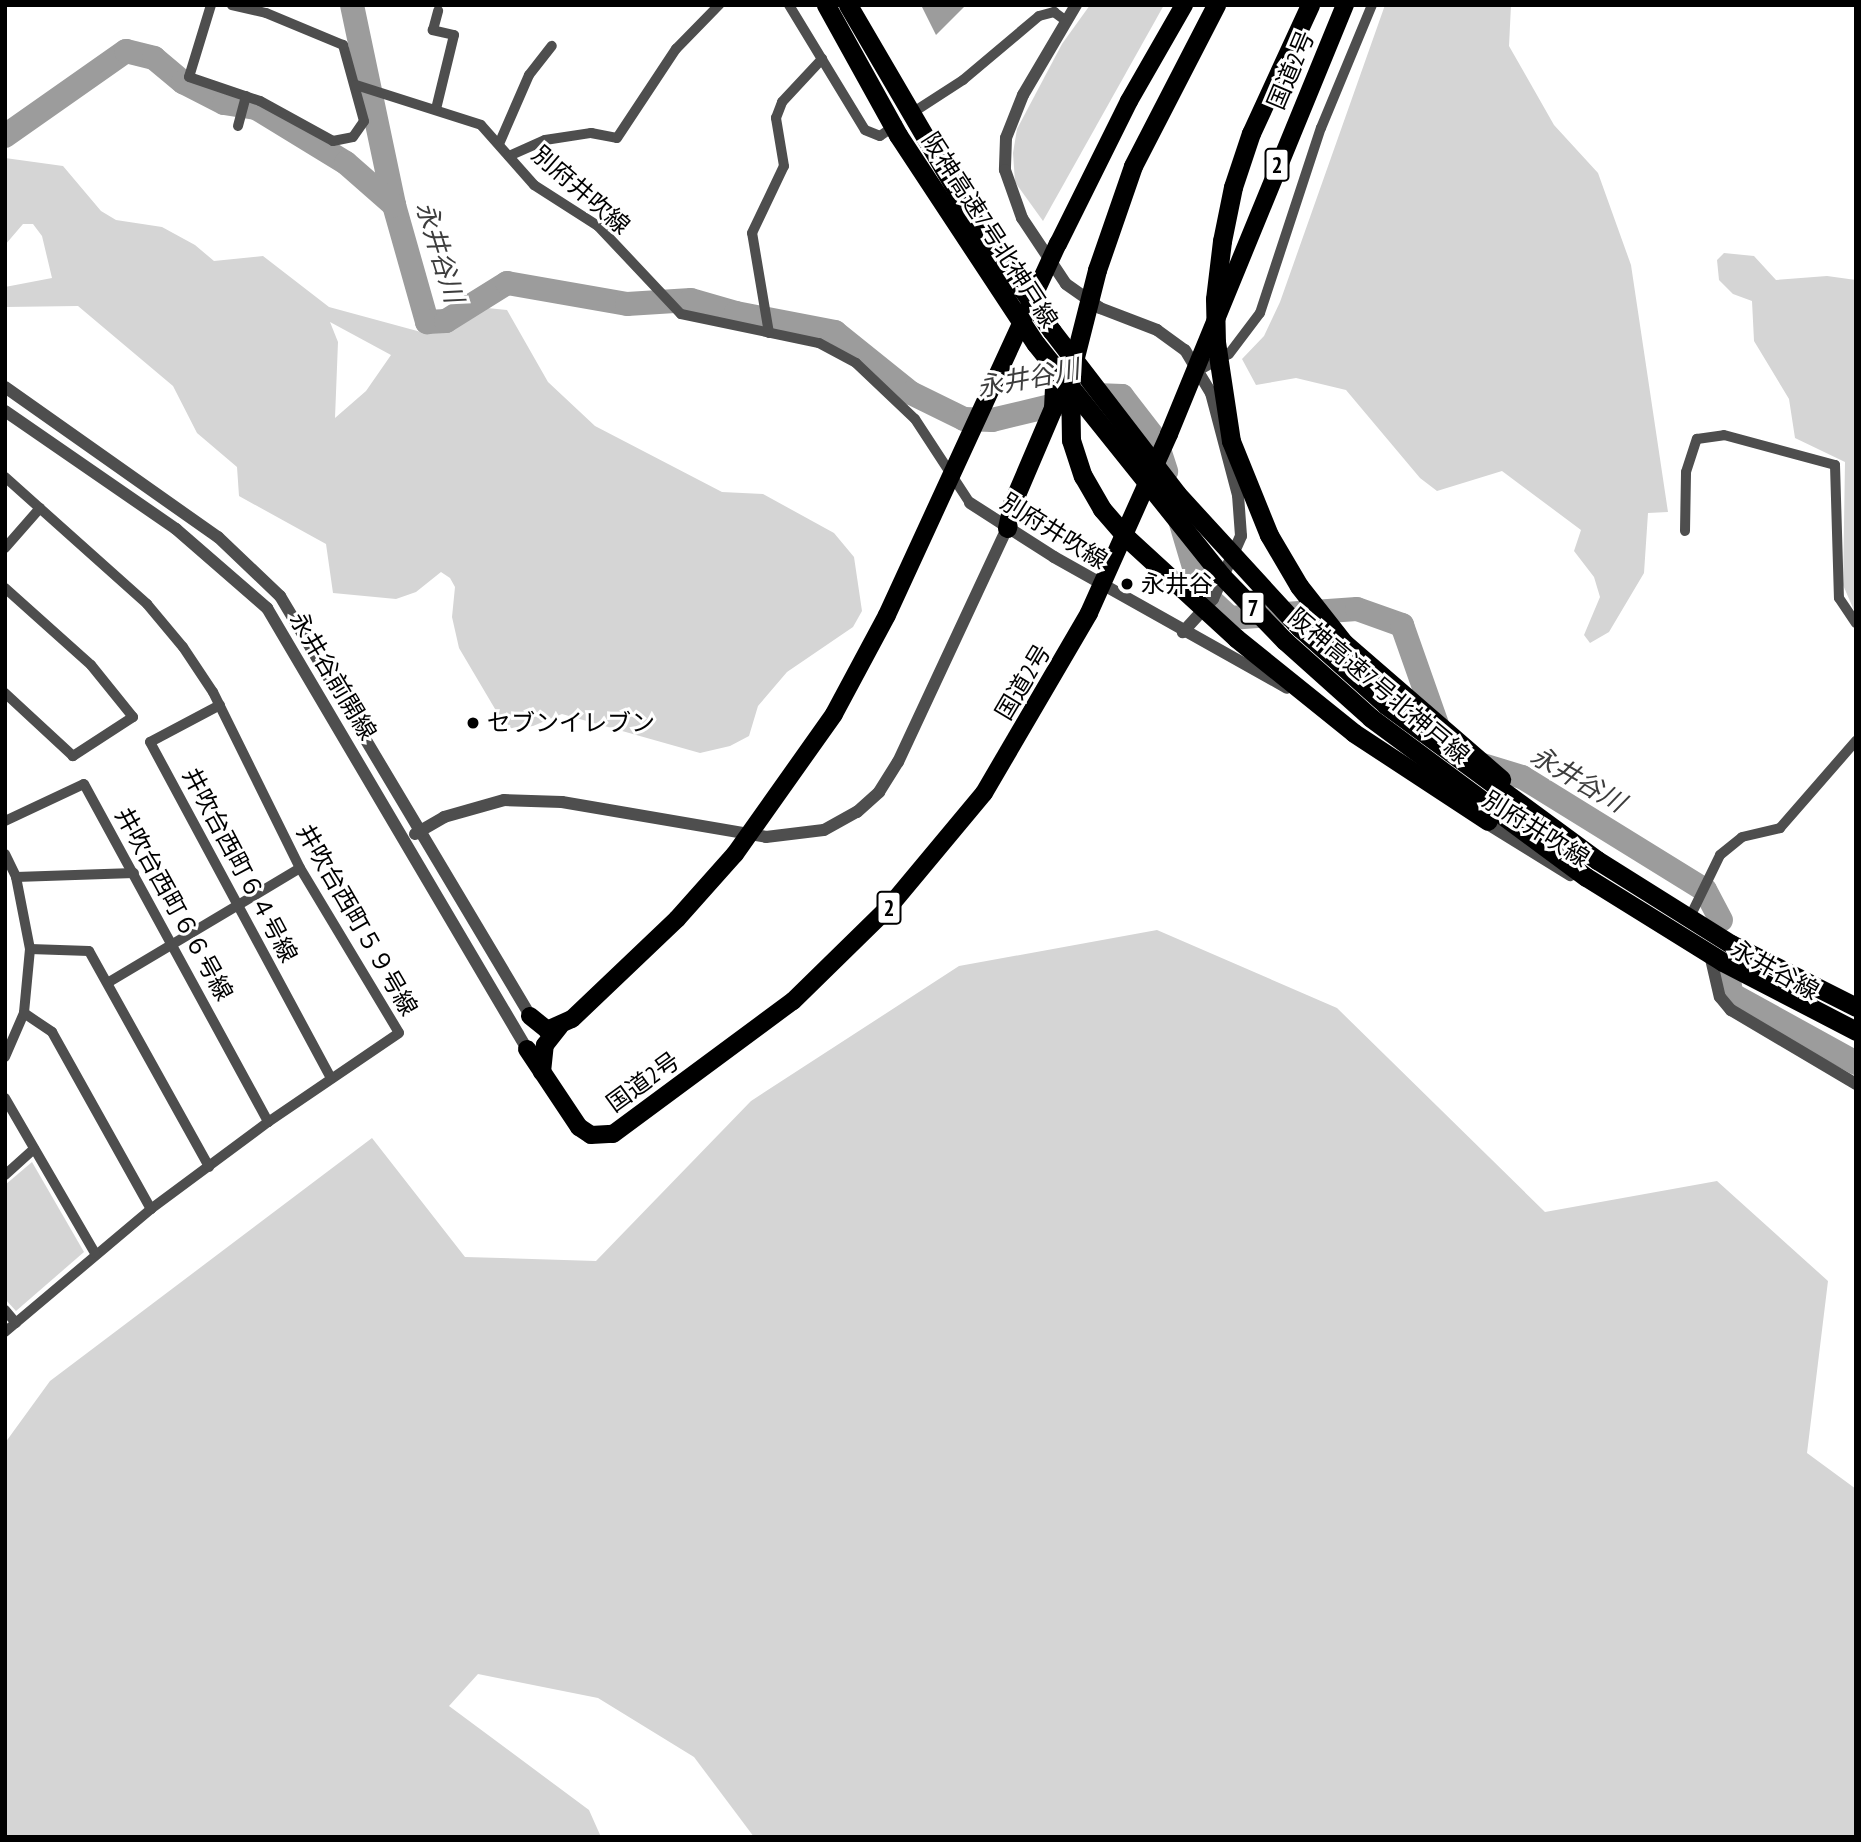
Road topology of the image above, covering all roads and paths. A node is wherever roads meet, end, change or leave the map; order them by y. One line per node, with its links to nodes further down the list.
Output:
1 (211, 5): 19 (street)
2 (232, 5): 18 (street)
3 (719, 5): 25 (street)
4 (789, 5): 17 (street)
5 (820, 5): 33 (highway)
6 (826, 5): 47 (highway, 阪神高速7号北神戸線 / 7)
7 (850, 5): 33 (highway); 47 (highway, 阪神高速7号北神戸線 / 7)
8 (1076, 5): 15 (street)
9 (1185, 5): 59 (highway)
10 (1216, 5): 47 (highway)
11 (1310, 5): 47 (highway)
12 (1345, 5): 64 (highway, 国道2号 / 2)
13 (1372, 5): 27 (street)
14 (438, 11): 20 (street)
15 (1065, 20): 21 (street); 27 (street)
16 (552, 46): 24 (street)
17 (822, 59): 22 (street); 26 (street)
18 (356, 85): 19 (street); 20 (street, 別府井吹線)
19 (244, 104): 23 (street)
20 (436, 109): 24 (street, 別府井吹線)
21 (912, 113)
22 (898, 124)
23 (237, 126)
24 (499, 144): 25 (street, 別府井吹線)
25 (509, 156): 26 (street, 別府井吹線)
26 (768, 330): 31 (street, 別府井吹線)
27 (1198, 371): 38 (street)
28 (5, 387): 43 (street, 永井谷前開線)
29 (5, 411): 44 (street, 永井谷前開線)
30 (5, 477): 32 (street, 井吹台西町５９号線)
31 (970, 503): 33 (street, 別府井吹線)
32 (40, 509): 35 (street); 40 (street, 井吹台西町５９号線)
33 (1007, 528): 38 (street, 別府井吹線); 43 (street)
34 (1685, 531): 37 (street)
35 (5, 548)
36 (5, 588): 39 (street)
37 (1856, 624)
38 (1183, 632): 51 (street, 別府井吹線)
39 (5, 693)
40 (220, 705): 46 (street, 井吹台西町５９号線); 50 (street, 井吹台西町６４号線)
41 (1856, 741): 51 (street)
42 (5, 821): 48 (street, 井吹台西町６６号線)
43 (422, 829): 44 (street); 58 (street, 永井谷前開線)
44 (407, 840): 62 (street, 永井谷前開線)
45 (5, 854): 49 (street)
46 (300, 868): 50 (street); 65 (street, 井吹台西町５９号線)
47 (1591, 869): 56 (highway, 阪神高速7号北神戸線 / 7); 60 (highway, 阪神高速7号北神戸線 / 7)
48 (134, 873): 49 (street); 52 (street, 井吹台西町６６号線)
49 (16, 877): 53 (street)
50 (238, 908): 52 (street); 65 (street, 井吹台西町６４号線)
51 (1678, 942): 54 (street, 別府井吹線)
52 (174, 944): 55 (street); 68 (street, 井吹台西町６６号線)
53 (30, 949): 55 (street); 57 (street)
54 (1711, 959): 61 (street, 永井谷線); 66 (street)
55 (110, 982): 70 (street)
56 (1856, 1007)
57 (24, 1013): 63 (street); 72 (street)
58 (530, 1016): 59 (highway)
59 (561, 1026): 64 (highway)
60 (1856, 1031)
61 (1856, 1038)
62 (527, 1049): 64 (highway, 国道2号 / 2)
63 (5, 1057)
64 (542, 1072)
65 (331, 1078): 68 (street, 井吹台西町５９号線)
66 (1856, 1084)
67 (5, 1098): 69 (street)
68 (268, 1122): 70 (street, 井吹台西町５９号線)
69 (34, 1149): 71 (street); 73 (street)
70 (209, 1167): 72 (street, 井吹台西町５９号線)
71 (5, 1175)
72 (152, 1209): 73 (street, 井吹台西町５９号線)
73 (95, 1253): 75 (street, 井吹台西町５９号線)
74 (5, 1310): 75 (street)
75 (16, 1323): 76 (street, 井吹台西町５９号線)
76 (5, 1332)

